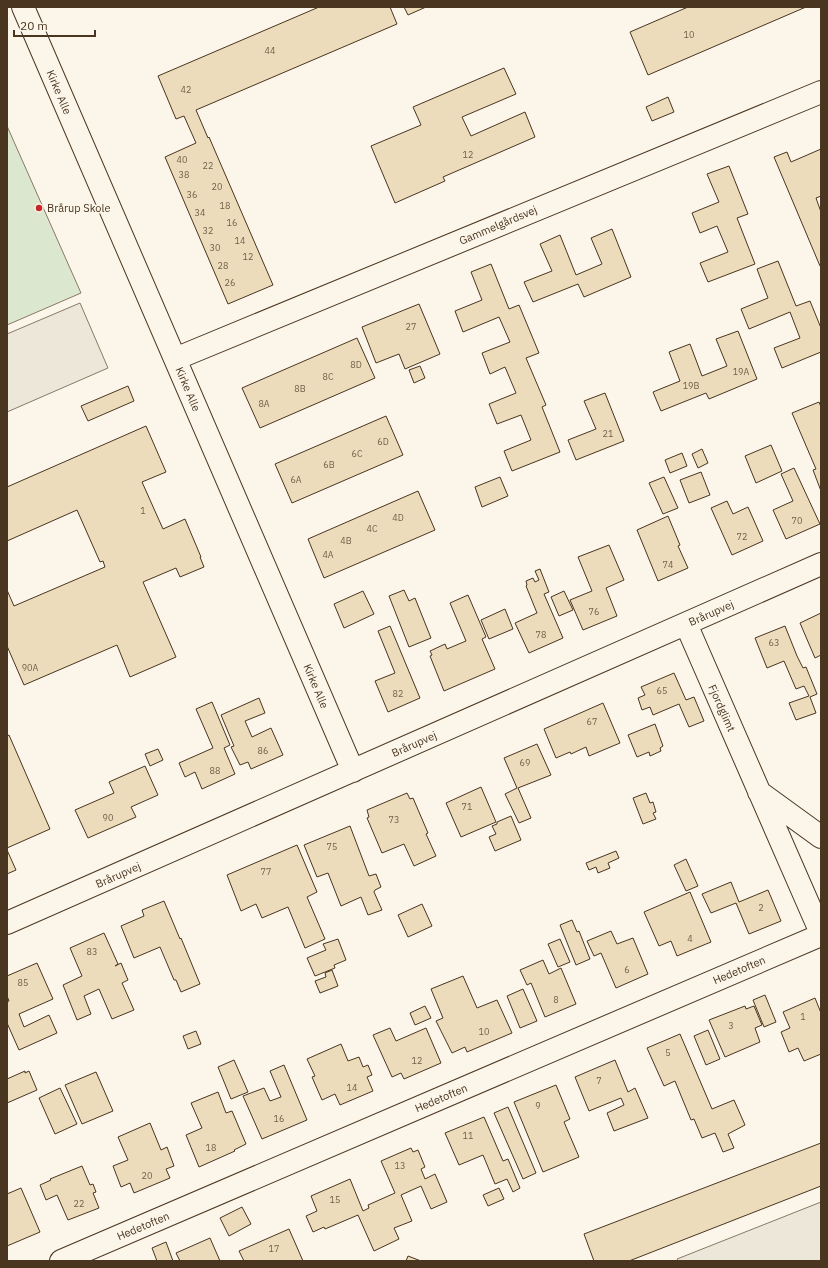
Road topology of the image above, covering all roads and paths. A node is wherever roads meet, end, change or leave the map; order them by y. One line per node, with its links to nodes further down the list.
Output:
1 (23, 7): 3 (street, Kirke Alle)
2 (821, 92): 3 (street, Gammelgårdsvej)
3 (175, 359): 6 (street, Kirke Alle)
4 (821, 564): 5 (street, Brårupvej)
5 (686, 624): 6 (street, Brårupvej); 7 (street, Fjordglimt)
6 (353, 771): 9 (street, Brårupvej)
7 (759, 791): 8 (street, Fjordglimt); 10 (street, Fjordglimt)
8 (821, 837)
9 (7, 923)
10 (821, 934): 11 (street, Hedetoften)
11 (61, 1261)

